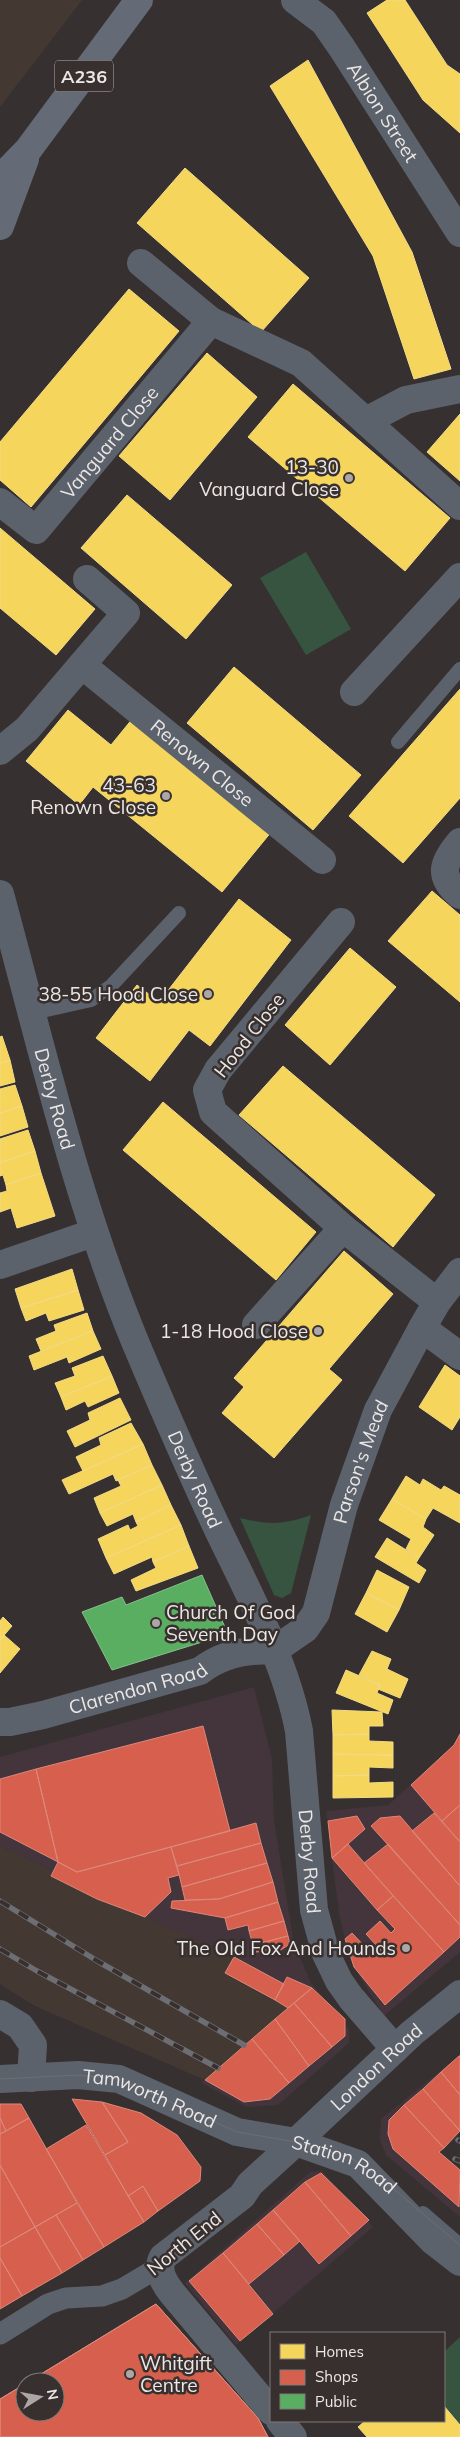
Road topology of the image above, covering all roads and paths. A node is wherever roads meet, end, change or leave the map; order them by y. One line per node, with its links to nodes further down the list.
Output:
1 (139, 0): 3 (main road, A236)
2 (303, 2): 6 (street, Albion Street)
3 (28, 150): 4 (main road, A236); 5 (main road, A236)
4 (0, 179)
5 (0, 226)
6 (460, 233)
7 (141, 263): 8 (street)
8 (211, 321): 10 (street); 11 (street, Vanguard Close)
9 (460, 389): 10 (street)
10 (366, 421): 12 (street)
11 (0, 502)
12 (460, 506)
13 (460, 577): 17 (street)
14 (87, 579): 15 (street)
15 (82, 665): 19 (street); 21 (street, Renown Close)
16 (460, 669): 18 (lane)
17 (354, 692)
18 (398, 742)
19 (0, 751)
20 (455, 848): 23 (street)
21 (322, 860)
22 (0, 894): 26 (street, Derby Road)
23 (460, 895)
24 (179, 912): 26 (lane)
25 (341, 922): 27 (street, Hood Close)
26 (33, 1013): 28 (street, Derby Road)
27 (343, 1228): 31 (street, Hood Close); 32 (street)
28 (93, 1233): 29 (street); 35 (street, Derby Road)
29 (0, 1265)
30 (460, 1272): 31 (street, Parson's Mead)
31 (437, 1302): 33 (street, Parson's Mead)
32 (256, 1325)
33 (422, 1328): 34 (street); 35 (street, Parson's Mead)
34 (460, 1356)
35 (273, 1651): 36 (street, Clarendon Road); 39 (street, Derby Road)
36 (0, 1722)
37 (460, 1994): 39 (street, London Road)
38 (0, 2014): 40 (street)
39 (395, 2049): 42 (street, London Road)
40 (30, 2078): 41 (street, Tamworth Road); 42 (street, Tamworth Road)
41 (0, 2079)
42 (296, 2142): 43 (lane, Station Road); 44 (street, Station Road); 45 (street, North End)
43 (460, 2245)
44 (460, 2262)
45 (159, 2267): 46 (street, North End); 47 (street)
46 (0, 2334)
47 (270, 2410)
48 (281, 2422): 49 (street)
49 (293, 2437)

